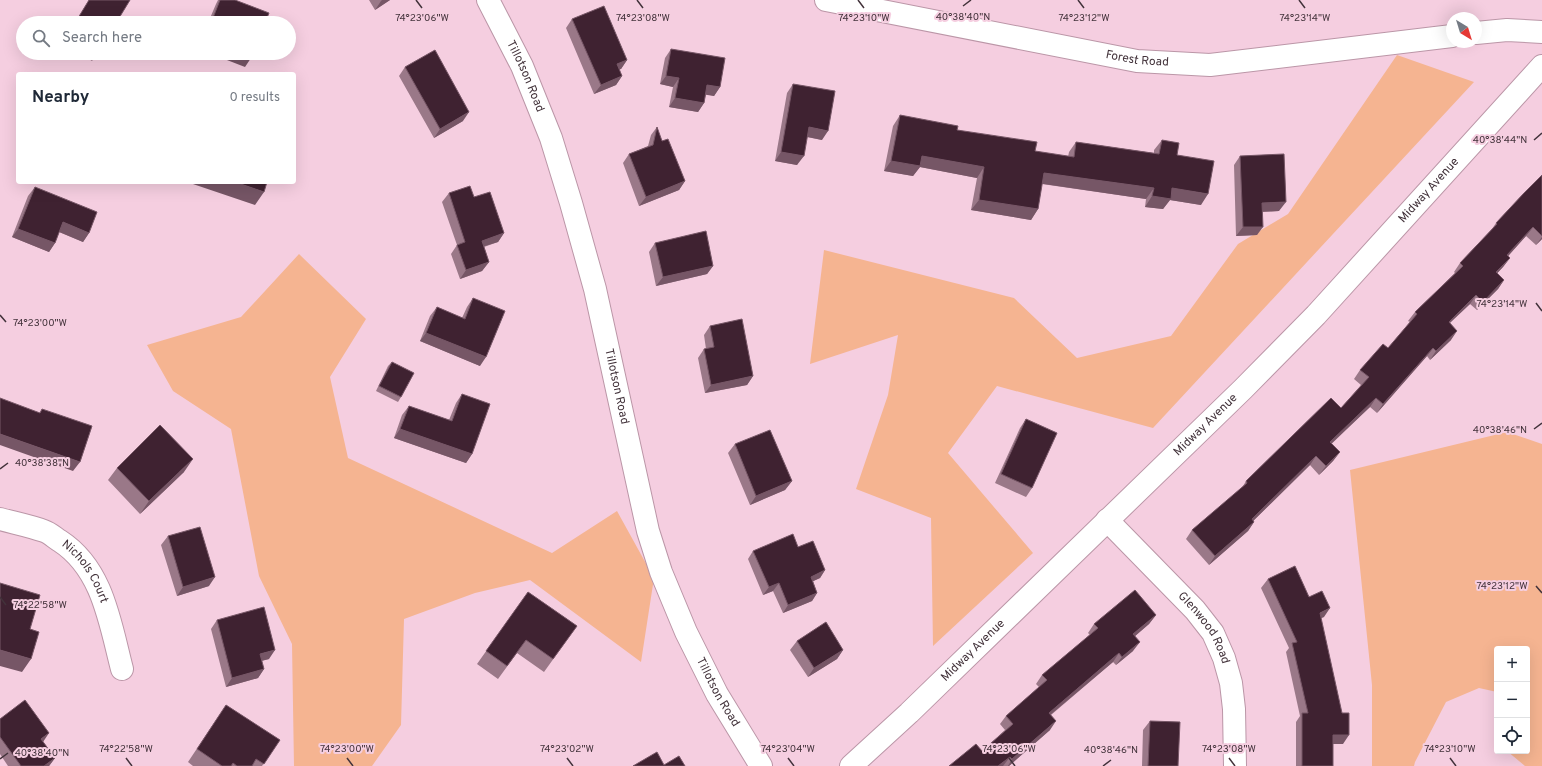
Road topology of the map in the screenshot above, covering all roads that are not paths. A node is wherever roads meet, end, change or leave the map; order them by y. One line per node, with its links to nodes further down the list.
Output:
1 (488, 0): 10 (street, Tillotson Road)
2 (826, 0): 5 (street, Forest Road)
3 (1482, 32): 4 (street)
4 (1542, 32)
5 (1446, 37)
6 (1542, 66): 8 (street, Midway Avenue)
7 (0, 519): 9 (street, Nichols Court)
8 (1107, 520): 11 (street, Midway Avenue); 12 (street, Glenwood Road)
9 (122, 669)
10 (761, 766)
11 (851, 766)
12 (1235, 766)

